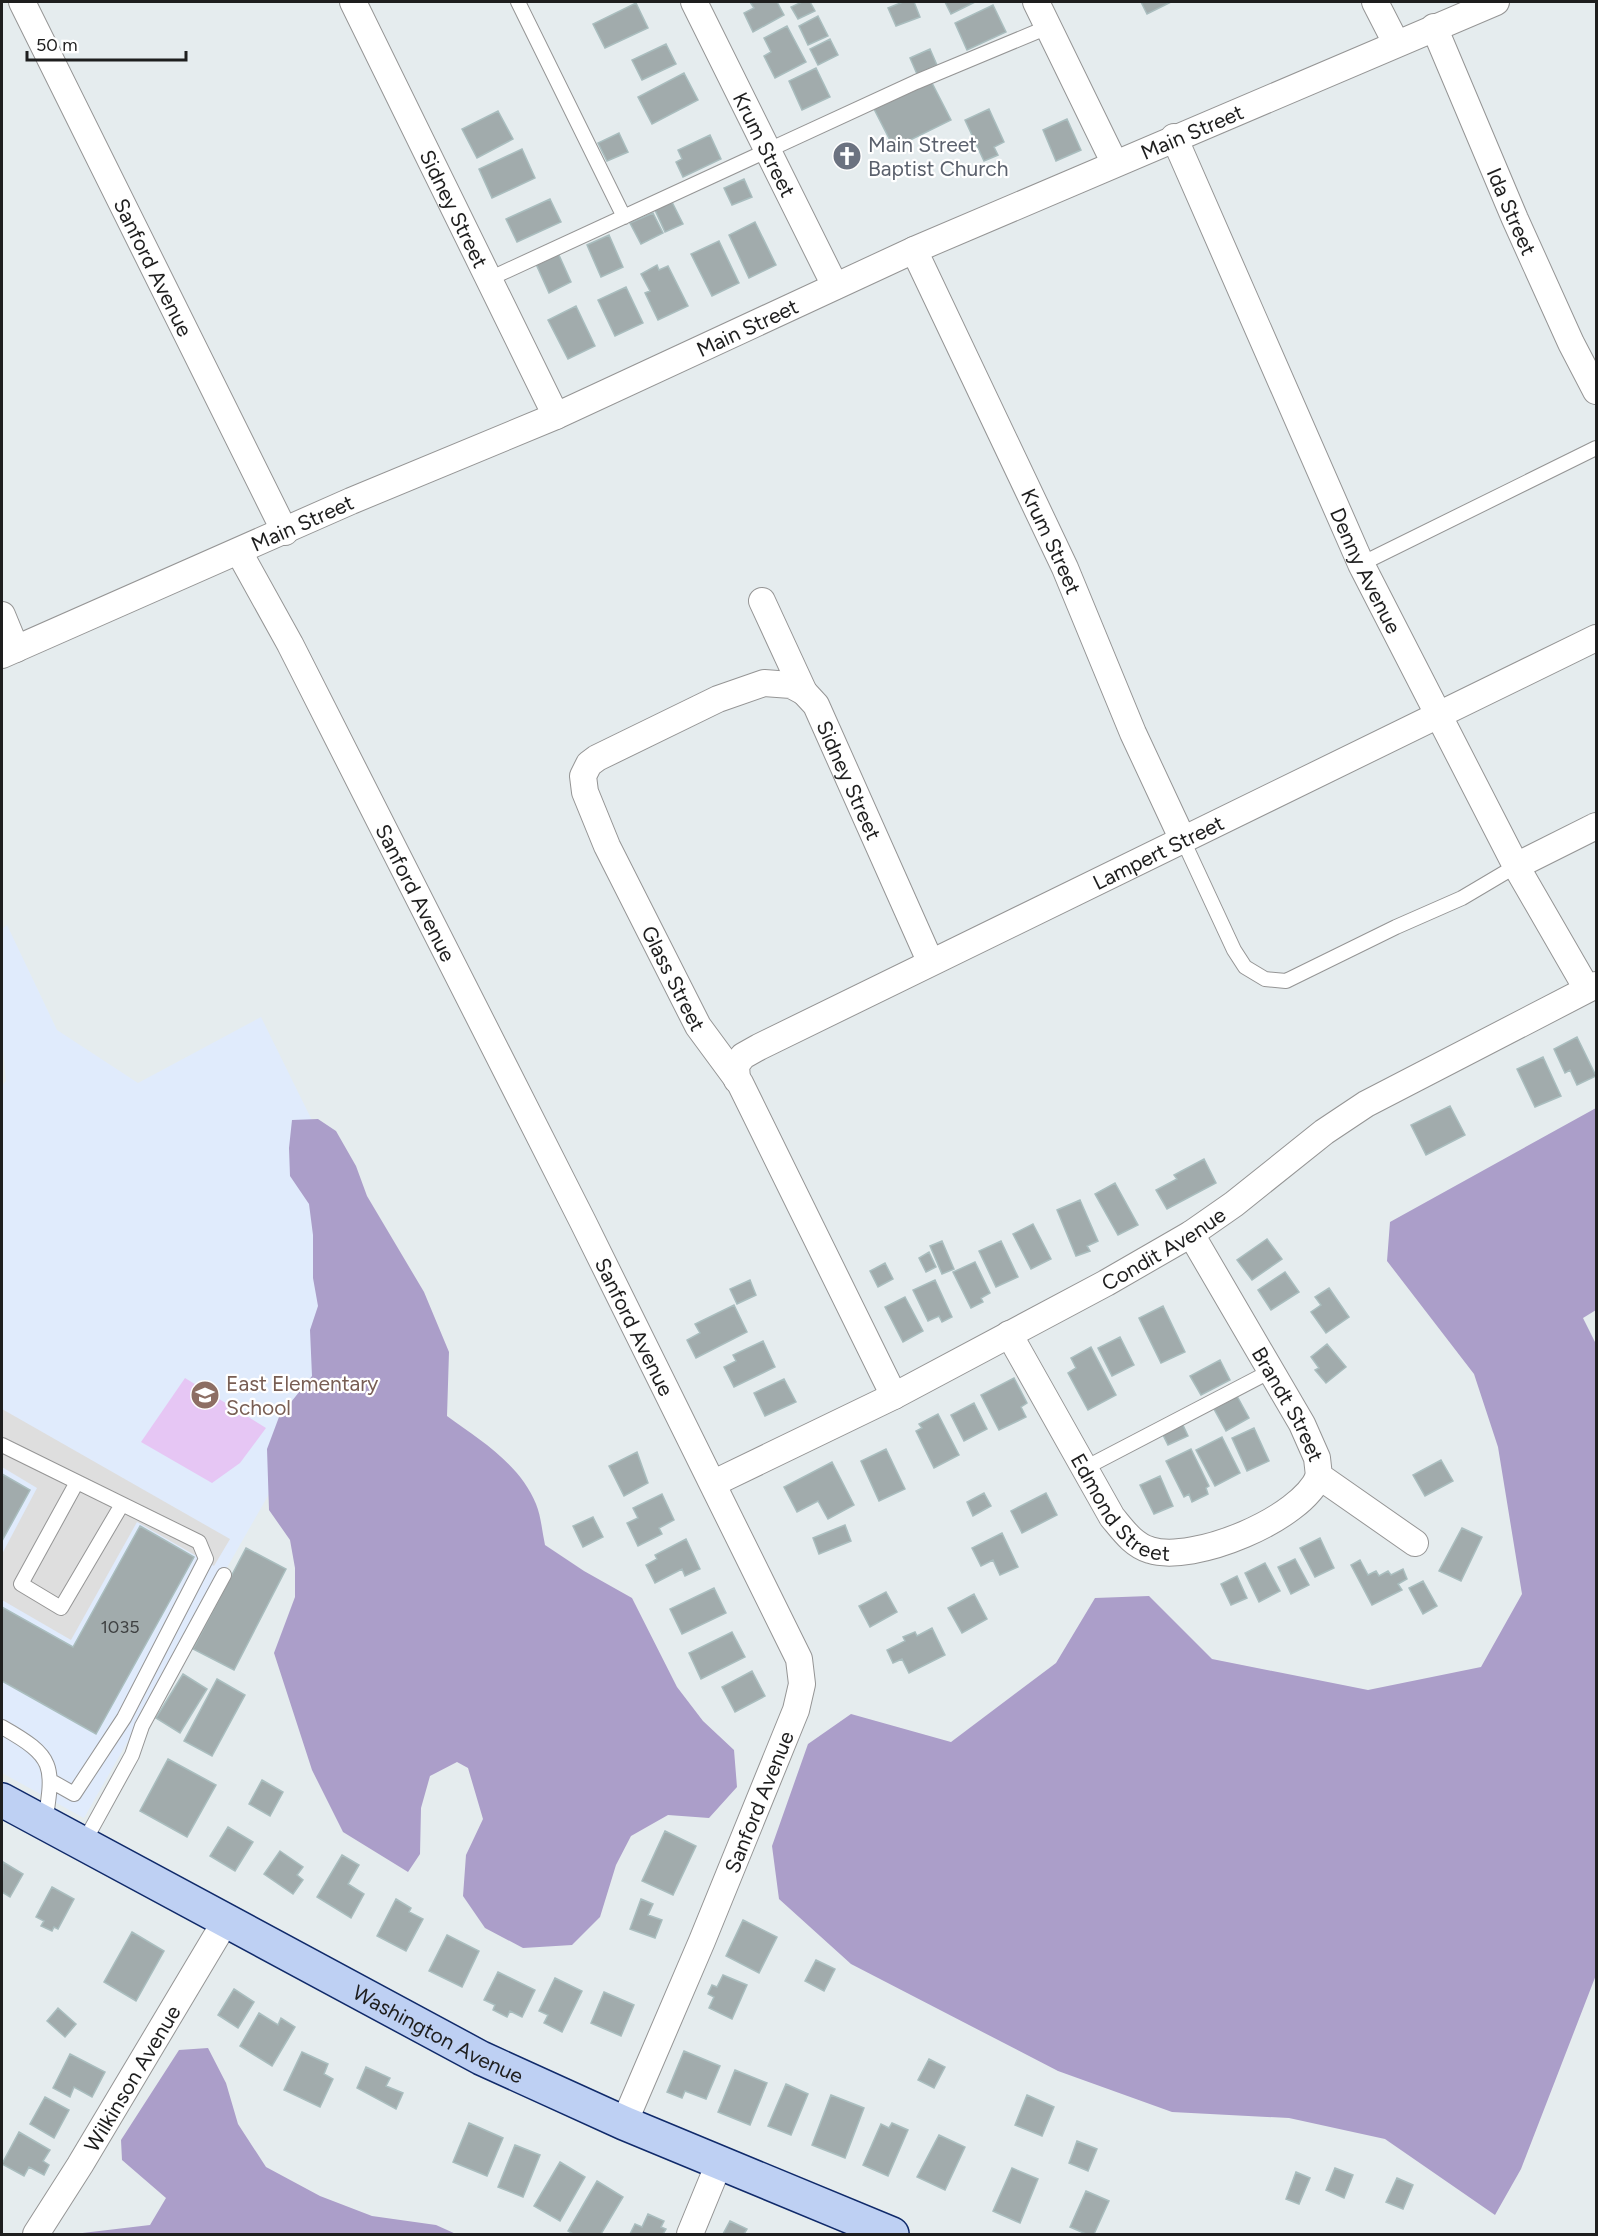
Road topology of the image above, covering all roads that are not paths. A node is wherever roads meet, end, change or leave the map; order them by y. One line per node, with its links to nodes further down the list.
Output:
1 (22, 2): 21 (street, Sanford Avenue)
2 (353, 2): 16 (street, Sidney Street)
3 (518, 2): 14 (lane)
4 (694, 2): 12 (street, Krum Street)
5 (1036, 2): 8 (street)
6 (1375, 2): 10 (street)
7 (1496, 2): 9 (street, Main Street)
8 (1048, 27): 12 (lane); 13 (street)
9 (1434, 27): 10 (street, Main Street); 18 (street, Ida Street)
10 (1396, 43): 11 (street, Main Street)
11 (1174, 137): 13 (street, Main Street); 23 (street, Denny Avenue)
12 (769, 151): 14 (lane); 17 (street, Krum Street)
13 (1114, 162): 15 (street, Main Street)
14 (624, 217): 16 (lane)
15 (914, 250): 17 (street, Main Street); 31 (street, Krum Street)
16 (489, 279): 19 (street, Sidney Street)
17 (835, 286): 19 (street, Main Street)
18 (1596, 391)
19 (556, 416): 21 (street, Main Street)
20 (1596, 448): 23 (lane)
21 (285, 532): 22 (street, Main Street)
22 (239, 552): 27 (street, Main Street); 44 (street, Sanford Avenue)
23 (1361, 564): 29 (street, Denny Avenue)
24 (762, 602): 28 (street, Sidney Street)
25 (2, 615): 27 (street)
26 (1596, 638): 29 (street, Lampert Street)
27 (9, 652)
28 (804, 692): 33 (street, Sidney Street); 35 (street, Glass Street)
29 (1438, 716): 31 (street, Lampert Street); 32 (street, Denny Avenue)
30 (1596, 826): 32 (street)
31 (1182, 838): 32 (lane); 33 (street, Lampert Street)
32 (1516, 866): 34 (street, Denny Avenue)
33 (930, 961): 35 (street, Lampert Street)
34 (1592, 987): 36 (street, Condit Avenue)
35 (737, 1080): 39 (street, Glass Street)
36 (1191, 1234): 37 (street, Condit Avenue); 38 (street, Brandt Street)
37 (1010, 1334): 39 (street, Condit Avenue); 41 (street, Edmond Street)
38 (1271, 1371): 41 (lane); 42 (street, Brandt Street)
39 (894, 1396): 44 (street, Condit Avenue)
40 (2, 1445): 43 (lane)
41 (1083, 1469): 42 (street, Edmond Street)
42 (1319, 1476): 46 (street, Brandt Street)
43 (77, 1482): 45 (lane); 45 (lane)
44 (714, 1483): 54 (street, Sanford Avenue)
45 (121, 1506): 49 (lane)
46 (1415, 1543)
47 (224, 1575): 52 (lane)
48 (2, 1727): 49 (lane)
49 (51, 1781): 51 (lane)
50 (2, 1800): 51 (main road, Washington Avenue)
51 (45, 1823): 52 (main road, Washington Avenue)
52 (83, 1844): 53 (main road, Washington Avenue)
53 (225, 1922): 54 (main road, Washington Avenue); 56 (street, Wilkinson Avenue)
54 (624, 2123): 55 (main road, Washington Avenue)
55 (720, 2161): 57 (street); 58 (main road, Washington Avenue)
56 (36, 2235)
57 (690, 2235)
58 (892, 2235)

